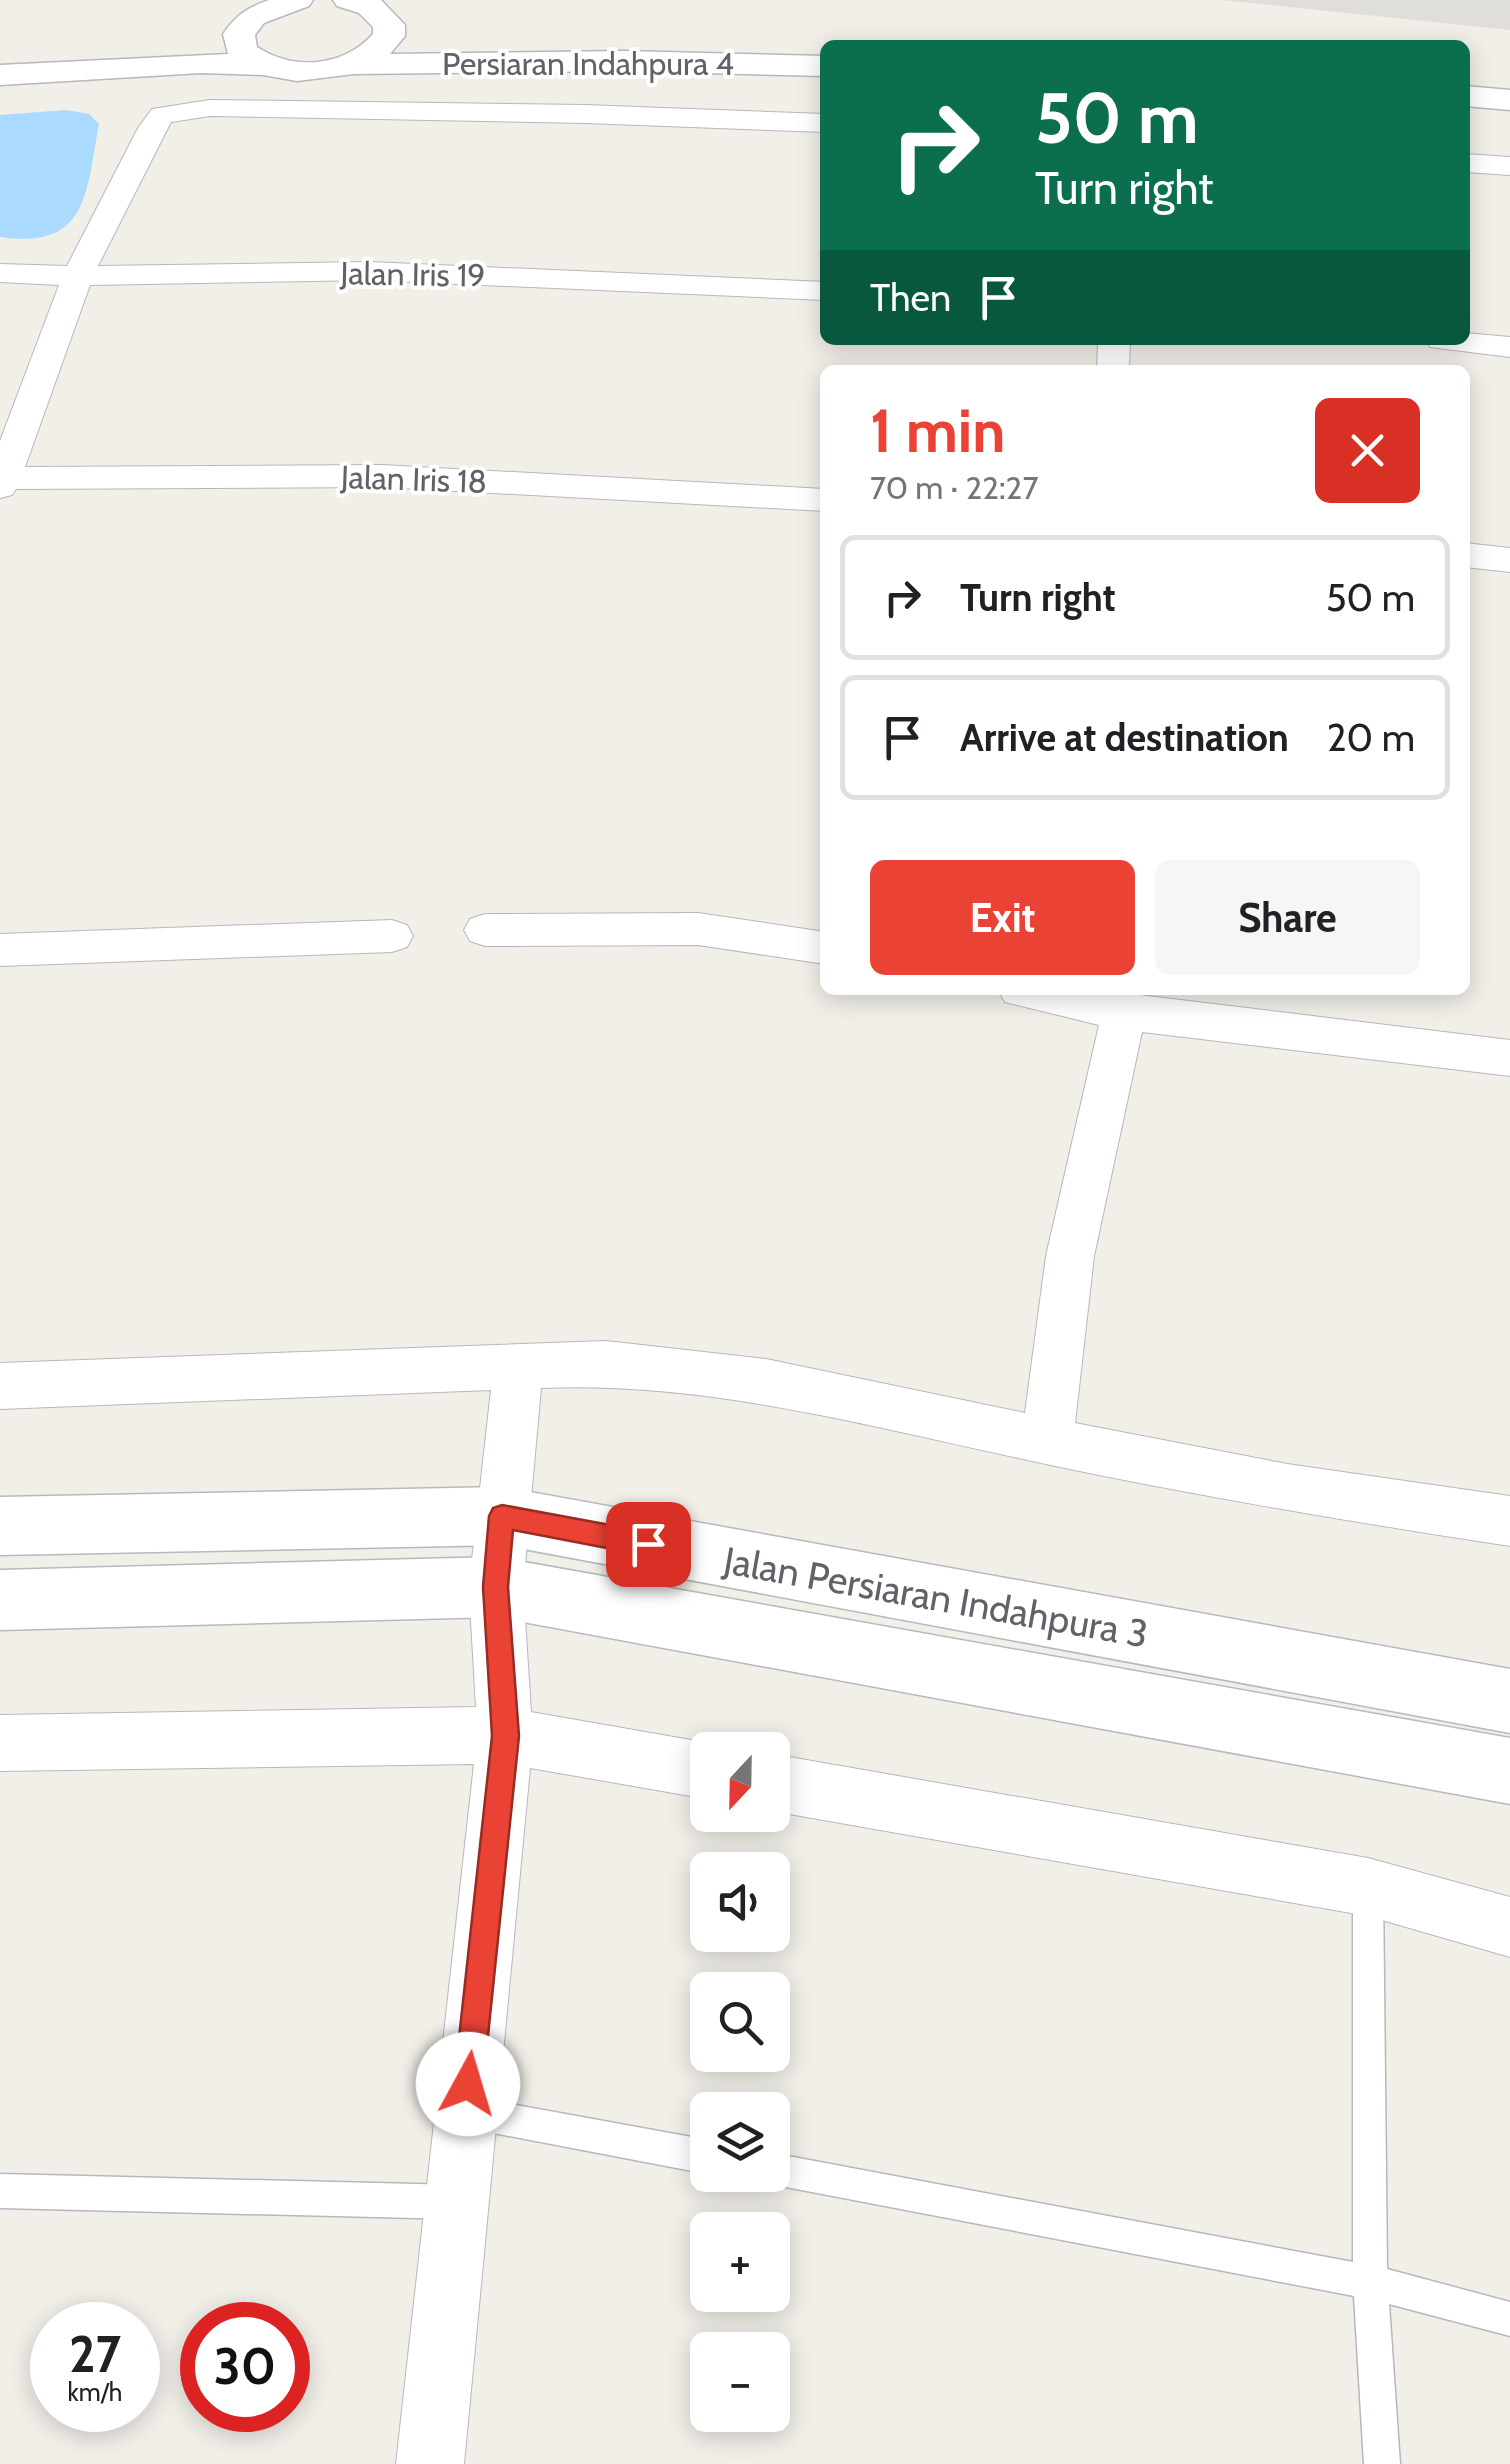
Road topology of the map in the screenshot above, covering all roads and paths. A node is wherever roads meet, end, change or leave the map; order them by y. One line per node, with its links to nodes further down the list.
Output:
1 (298, 0): 3 (street)
2 (351, 0): 4 (street)
3 (253, 16): 5 (street); 10 (street)
4 (389, 25): 8 (street, Persiaran Indahpura 4); 9 (street)
5 (208, 28)
6 (170, 36): 7 (street)
7 (0, 46)
8 (820, 48)
9 (351, 64): 10 (street, Persiaran Indahpura 4); 11 (street, Persiaran Indahpura 4)
10 (263, 65): 12 (street)
11 (820, 66)
12 (0, 75)
13 (1470, 78): 14 (street)
14 (1510, 81)
15 (1470, 96): 16 (street)
16 (1510, 100)
17 (820, 124): 21 (street)
18 (1470, 163): 19 (street)
19 (1510, 166)
20 (0, 273): 21 (street, Jalan Iris 19)
21 (78, 276): 22 (street, Jalan Iris 19); 25 (street)
22 (820, 290)
23 (1470, 343): 24 (street)
24 (1510, 346)
25 (1, 481): 26 (street, Jalan Iris 18)
26 (820, 500)
27 (1470, 556): 28 (street)
28 (1510, 560)
29 (485, 930): 31 (street)
30 (392, 936): 32 (street)
31 (820, 947)
32 (0, 950)
33 (1042, 995): 34 (street)
34 (1124, 1014): 35 (street); 38 (street)
35 (1510, 1058)
36 (518, 1367): 37 (street); 38 (street); 39 (street)
37 (0, 1386)
38 (1047, 1441): 40 (street)
39 (502, 1516): 41 (street, Jalan Persiaran Indahpura 3); 42 (street); 44 (street, Jalan Persiaran Indahpura 3)
40 (1510, 1521)
41 (0, 1526)
42 (496, 1587): 43 (street, Jalan Persiaran Indahpura 3); 45 (street); 48 (street, Jalan Persiaran Indahpura 3)
43 (0, 1600)
44 (1510, 1701)
45 (505, 1736): 46 (street); 47 (street); 52 (street)
46 (0, 1743)
47 (690, 1768)
48 (1510, 1771)
49 (790, 1785): 50 (street)
50 (1368, 1887): 51 (street); 57 (lane)
51 (1510, 1927)
52 (466, 2112): 53 (lane); 56 (street)
53 (690, 2155)
54 (790, 2173): 57 (lane)
55 (0, 2191): 56 (lane)
56 (456, 2202): 59 (street)
57 (1370, 2282): 58 (lane); 60 (lane)
58 (1510, 2319)
59 (430, 2464)
60 (1382, 2464)

